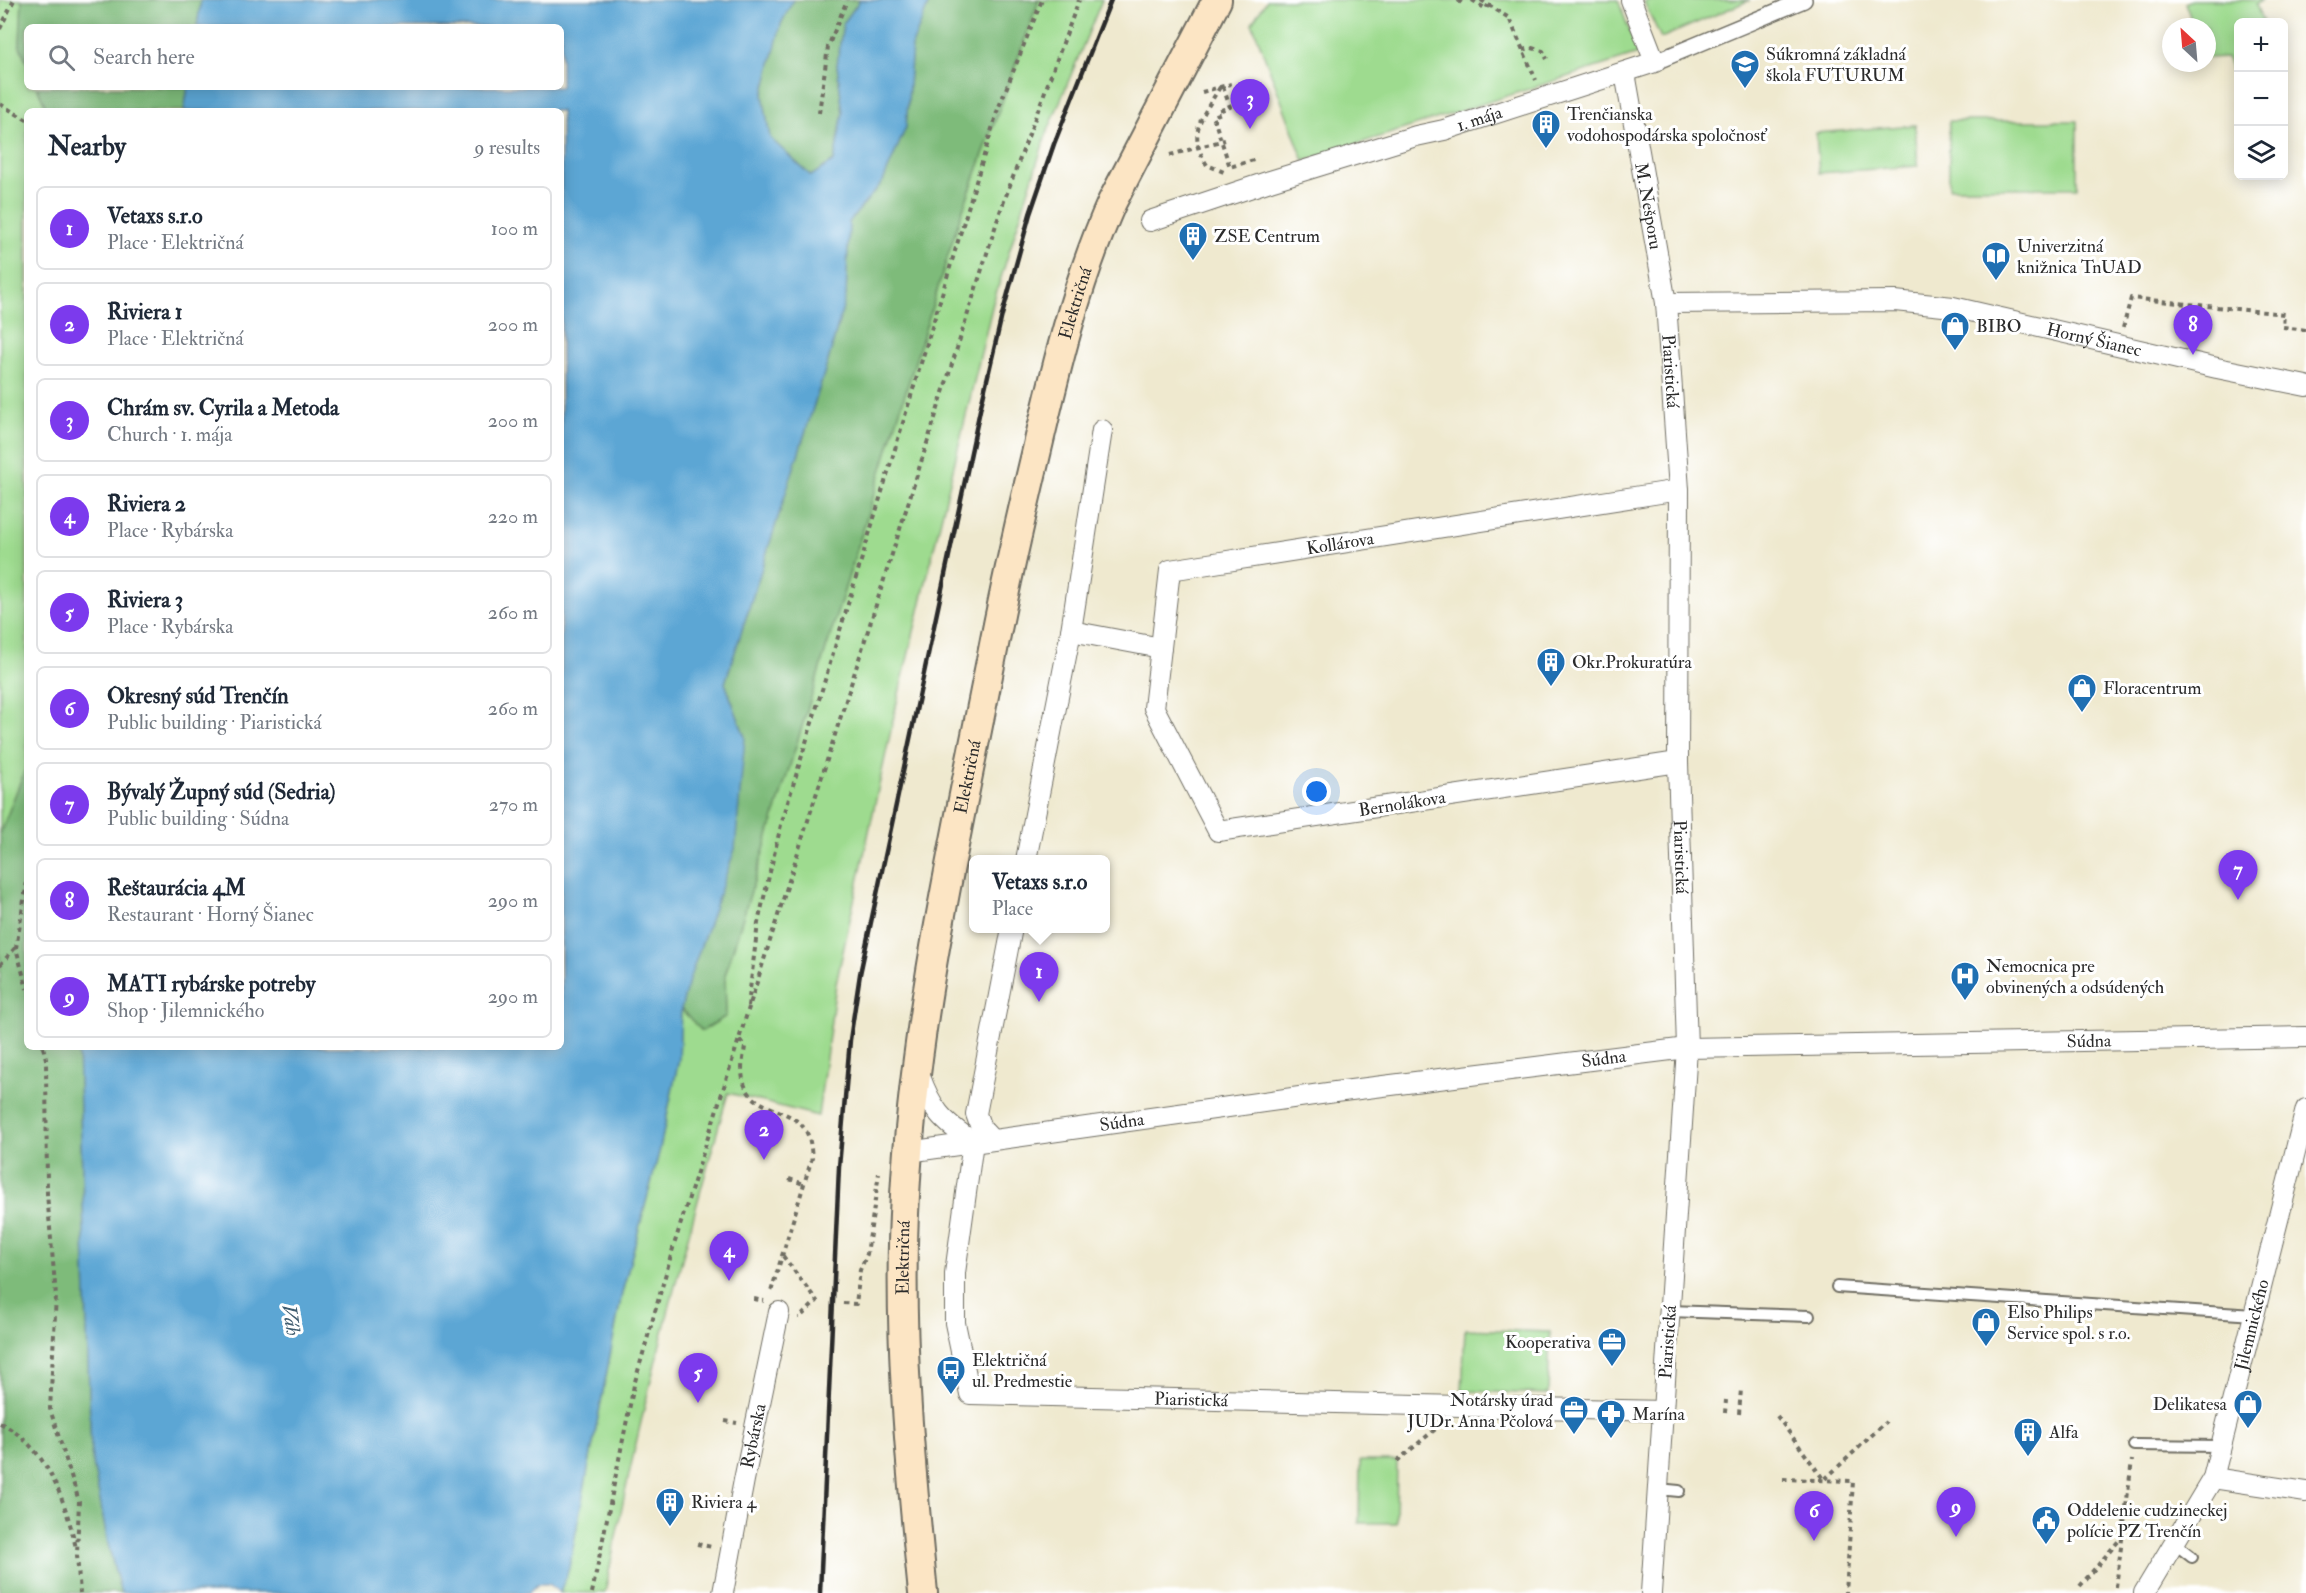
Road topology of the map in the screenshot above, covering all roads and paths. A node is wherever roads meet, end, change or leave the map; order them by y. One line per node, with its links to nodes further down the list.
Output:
1 (14, 0): 13 (path)
2 (847, 0): 23 (path)
3 (1042, 0): 44 (path)
4 (1079, 0): 44 (path)
5 (1217, 0): 49 (main road, Električná)
6 (1458, 0): 11 (path)
7 (1472, 0): 12 (path)
8 (1481, 0): 12 (path)
9 (1631, 0): 16 (street)
10 (1804, 0): 16 (street, 1. mája)
11 (1464, 5)
12 (1488, 5): 14 (path)
13 (0, 29)
14 (1524, 50): 15 (path); 21 (path)
15 (1547, 59)
16 (1655, 62): 17 (street, 1. mája)
17 (1625, 73): 21 (street, 1. mája); 29 (street, M. Nešporu)
18 (1231, 84): 19 (path)
19 (1221, 87): 20 (path); 25 (path); 26 (path)
20 (1202, 92)
21 (1544, 98): 28 (street, 1. mája)
22 (0, 104): 24 (path)
23 (819, 113)
24 (24, 118)
25 (1223, 141): 26 (path); 26 (path)
26 (1198, 148): 27 (path)
27 (1170, 154)
28 (1150, 221)
29 (1666, 303): 31 (street, Horný Šianec); 34 (street, Piaristická)
30 (2306, 330): 31 (path)
31 (2120, 346): 32 (street, Horný Šianec)
32 (2306, 386)
33 (1102, 430): 35 (street)
34 (1679, 490): 36 (street, Kollárova); 37 (street, Piaristická)
35 (1071, 631): 36 (street); 38 (street)
36 (1161, 648): 37 (street, Bernolákova)
37 (1678, 762): 47 (street, Piaristická)
38 (1027, 855)
39 (24, 900): 41 (path)
40 (1011, 933): 51 (street)
41 (16, 948): 42 (path); 43 (path)
42 (0, 965)
43 (24, 978)
44 (747, 1016): 46 (path)
45 (2306, 1037): 47 (street, Súdna)
46 (740, 1040): 55 (path); 89 (path)
47 (1687, 1048): 51 (street, Súdna); 59 (street, Piaristická)
48 (44, 1050): 84 (path)
49 (917, 1070): 51 (street); 52 (main road, Električná)
50 (2306, 1109): 61 (street, Jilemnického)
51 (982, 1141): 52 (street, Súdna); 66 (street, Piaristická)
52 (908, 1152): 91 (main road, Električná)
53 (879, 1167): 58 (path)
54 (789, 1179): 55 (path)
55 (804, 1184): 56 (path)
56 (783, 1256): 60 (path); 63 (path)
57 (1838, 1287): 61 (lane)
58 (843, 1304)
59 (1670, 1311): 62 (lane); 66 (street, Piaristická)
60 (779, 1312): 90 (street, Rybárska)
61 (2254, 1315): 74 (street, Jilemnického)
62 (1809, 1316)
63 (800, 1317)
64 (1740, 1389): 68 (path)
65 (1726, 1400): 67 (path)
66 (1663, 1411): 79 (street, Piaristická)
67 (1725, 1413)
68 (1739, 1414)
69 (1777, 1416): 78 (path)
70 (1886, 1422): 78 (path)
71 (0, 1423): 84 (path)
72 (1442, 1424): 75 (path)
73 (2134, 1445): 74 (lane); 82 (path)
74 (2221, 1446): 76 (street, Jilemnického)
75 (1397, 1461)
76 (2213, 1478): 81 (street); 83 (street, Jilemnického)
77 (1783, 1479): 78 (path)
78 (1824, 1480): 93 (path)
79 (1658, 1489): 80 (lane); 92 (street, Piaristická)
80 (1679, 1491)
81 (2306, 1492)
82 (2123, 1537): 86 (path); 87 (path)
83 (2174, 1543): 85 (lane); 94 (street, Jilemnického)
84 (77, 1555): 88 (path)
85 (2192, 1557)
86 (2080, 1586)
87 (2116, 1587)
88 (80, 1593)
89 (592, 1593)
90 (723, 1593)
91 (923, 1593)
92 (1651, 1593)
93 (1846, 1593)
94 (2144, 1593)

